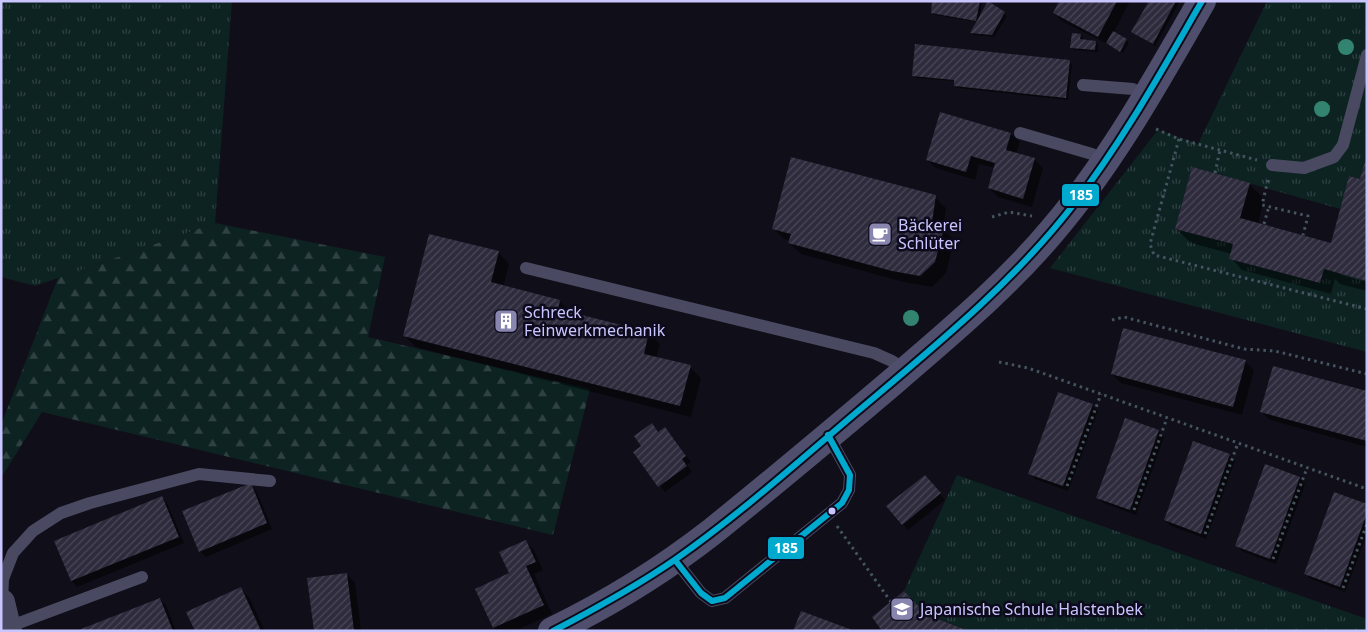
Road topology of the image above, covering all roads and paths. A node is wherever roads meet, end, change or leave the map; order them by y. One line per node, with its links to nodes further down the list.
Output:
1 (1202, 1): 4 (main road)
2 (1367, 55): 9 (lane)
3 (1083, 85): 4 (lane)
4 (1140, 110): 6 (path); 8 (main road)
5 (1020, 133): 8 (lane)
6 (1178, 139): 7 (path); 17 (path)
7 (1220, 150): 9 (path); 10 (path)
8 (1105, 161): 20 (main road)
9 (1272, 164): 11 (path)
10 (1215, 173)
11 (1269, 206): 14 (path); 15 (path)
12 (992, 217): 13 (path)
13 (1040, 217)
14 (1264, 224)
15 (1303, 235)
16 (526, 268): 20 (lane)
17 (1367, 309)
18 (1112, 320): 21 (path)
19 (999, 362): 22 (path)
20 (906, 370): 24 (main road)
21 (1367, 374)
22 (1101, 394): 23 (path); 28 (path)
23 (1167, 418): 25 (path); 30 (path)
24 (828, 435): 31 (lane); 35 (main road)
25 (1238, 443): 26 (path); 33 (path)
26 (1307, 468): 29 (path); 34 (path)
27 (270, 481): 38 (lane)
28 (1067, 486)
29 (1367, 489)
30 (1134, 510)
31 (828, 514): 35 (lane); 39 (path)
32 (1367, 524): 37 (path)
33 (1205, 534)
34 (1274, 559)
35 (675, 560): 41 (main road)
36 (142, 577): 40 (lane)
37 (1343, 588)
38 (2, 602): 40 (street)
39 (890, 602)
40 (9, 629)
41 (552, 631)

